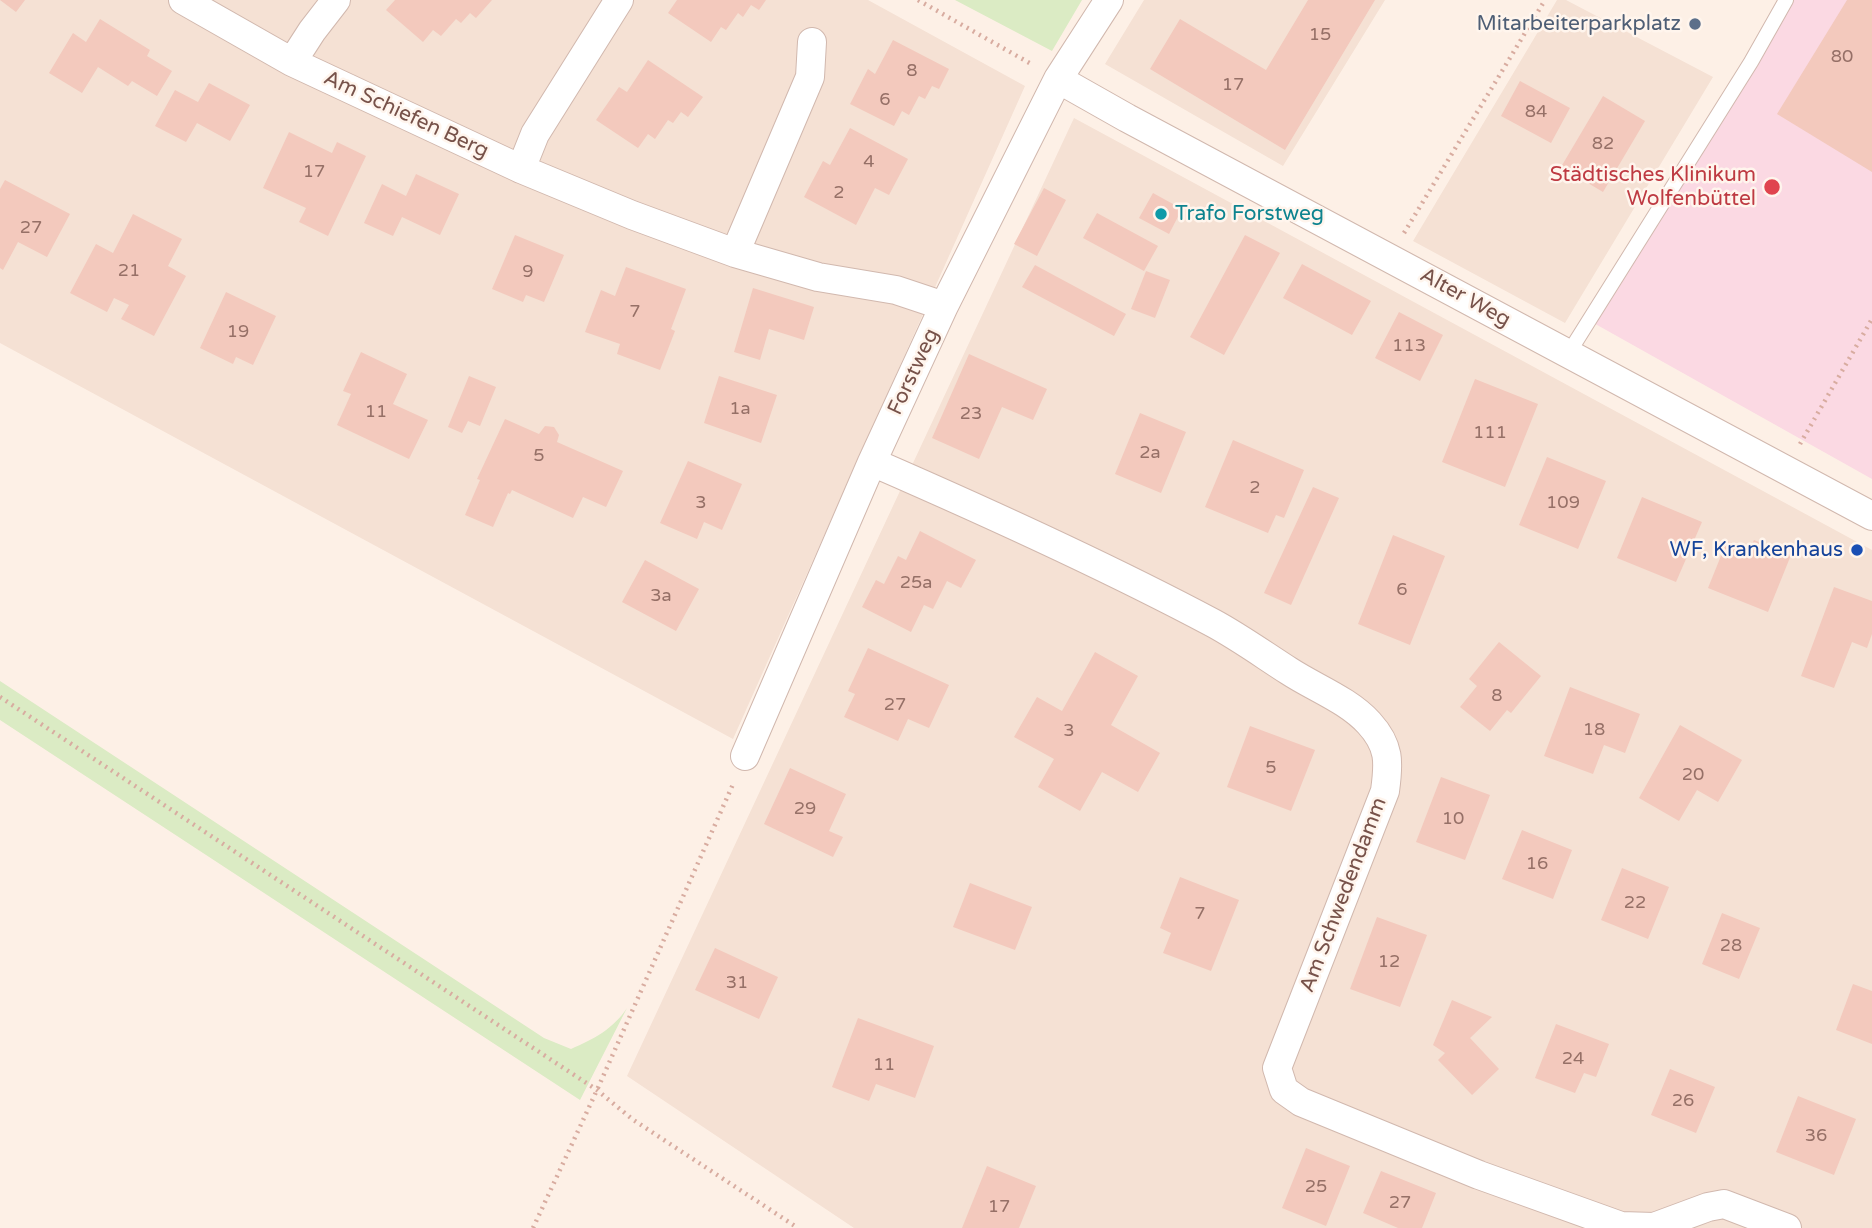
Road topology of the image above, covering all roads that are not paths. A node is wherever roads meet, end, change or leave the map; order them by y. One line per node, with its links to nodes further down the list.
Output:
1 (183, 0): 7 (street, Am Schiefen Berg)
2 (337, 0): 7 (street)
3 (619, 0): 9 (street)
4 (1108, 0): 8 (street, Forstweg)
5 (1786, 0): 12 (lane)
6 (812, 42): 10 (street)
7 (292, 62): 9 (street, Am Schiefen Berg)
8 (1058, 79): 11 (street, Forstweg); 12 (street, Alter Weg)
9 (521, 169): 10 (street, Am Schiefen Berg)
10 (735, 253): 11 (street, Am Schiefen Berg)
11 (944, 306): 13 (street, Forstweg)
12 (1568, 355): 14 (street, Alter Weg)
13 (872, 462): 15 (street, Forstweg); 16 (street, Am Schwedendamm)
14 (1872, 516)
15 (745, 756)
16 (1787, 1228)

